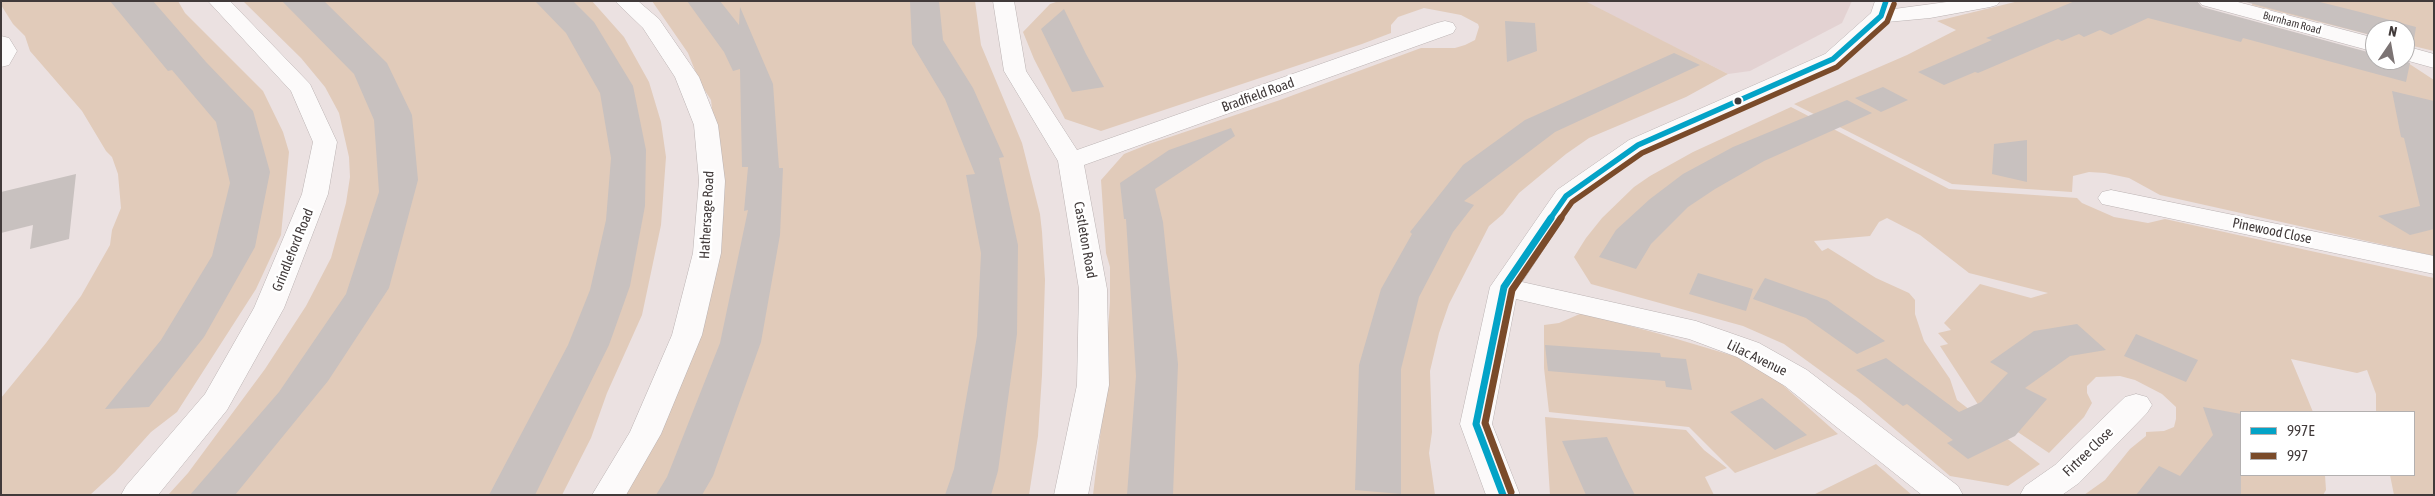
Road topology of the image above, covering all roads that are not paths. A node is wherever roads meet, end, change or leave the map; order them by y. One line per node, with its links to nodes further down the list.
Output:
1 (218, 1): 18 (street, Grindleford Road)
2 (625, 1): 19 (street, Hathersage Road)
3 (1990, 1): 6 (street)
4 (2209, 1): 8 (street, Burnham Road)
5 (1009, 3): 13 (street, Castleton Road)
6 (1884, 9): 16 (street)
7 (1444, 28): 13 (street, Bradfield Road)
8 (2365, 42)
9 (1, 43): 11 (street)
10 (2415, 56): 12 (street)
11 (1, 60)
12 (2434, 61)
13 (1072, 161): 20 (street, Castleton Road)
14 (2111, 198): 15 (street, Pinewood Close)
15 (2434, 265)
16 (1504, 287): 21 (street); 22 (street, Lilac Avenue)
17 (2136, 404): 23 (street, Firtree Close)
18 (138, 495)
19 (609, 495)
20 (1071, 495)
21 (1503, 495)
22 (1946, 495)
23 (2037, 495)

